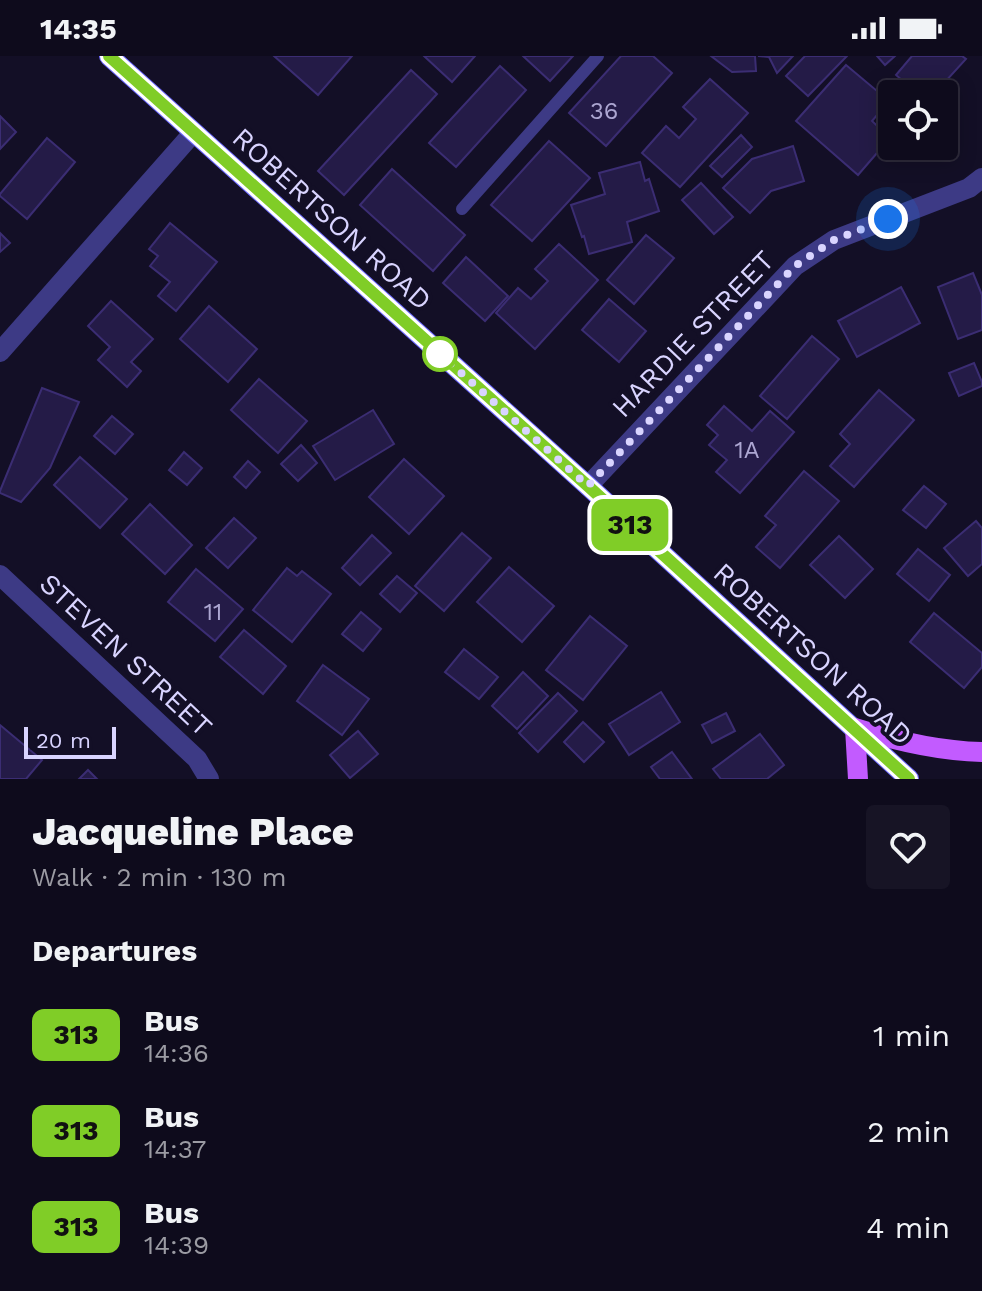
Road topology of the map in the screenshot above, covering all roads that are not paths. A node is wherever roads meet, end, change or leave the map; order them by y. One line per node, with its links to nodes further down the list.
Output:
1 (109, 56): 3 (main road, ROBERTSON ROAD)
2 (598, 56): 5 (lane)
3 (193, 133): 6 (street); 7 (main road, ROBERTSON ROAD)
4 (982, 178): 7 (street, HARDIE STREET)
5 (462, 209)
6 (0, 352)
7 (588, 486): 9 (main road, ROBERTSON ROAD)
8 (0, 575): 11 (street, STEVEN STREET)
9 (855, 728): 10 (main road); 12 (main road); 13 (main road, ROBERTSON ROAD)
10 (982, 752)
11 (209, 779)
12 (858, 779)
13 (909, 779)

